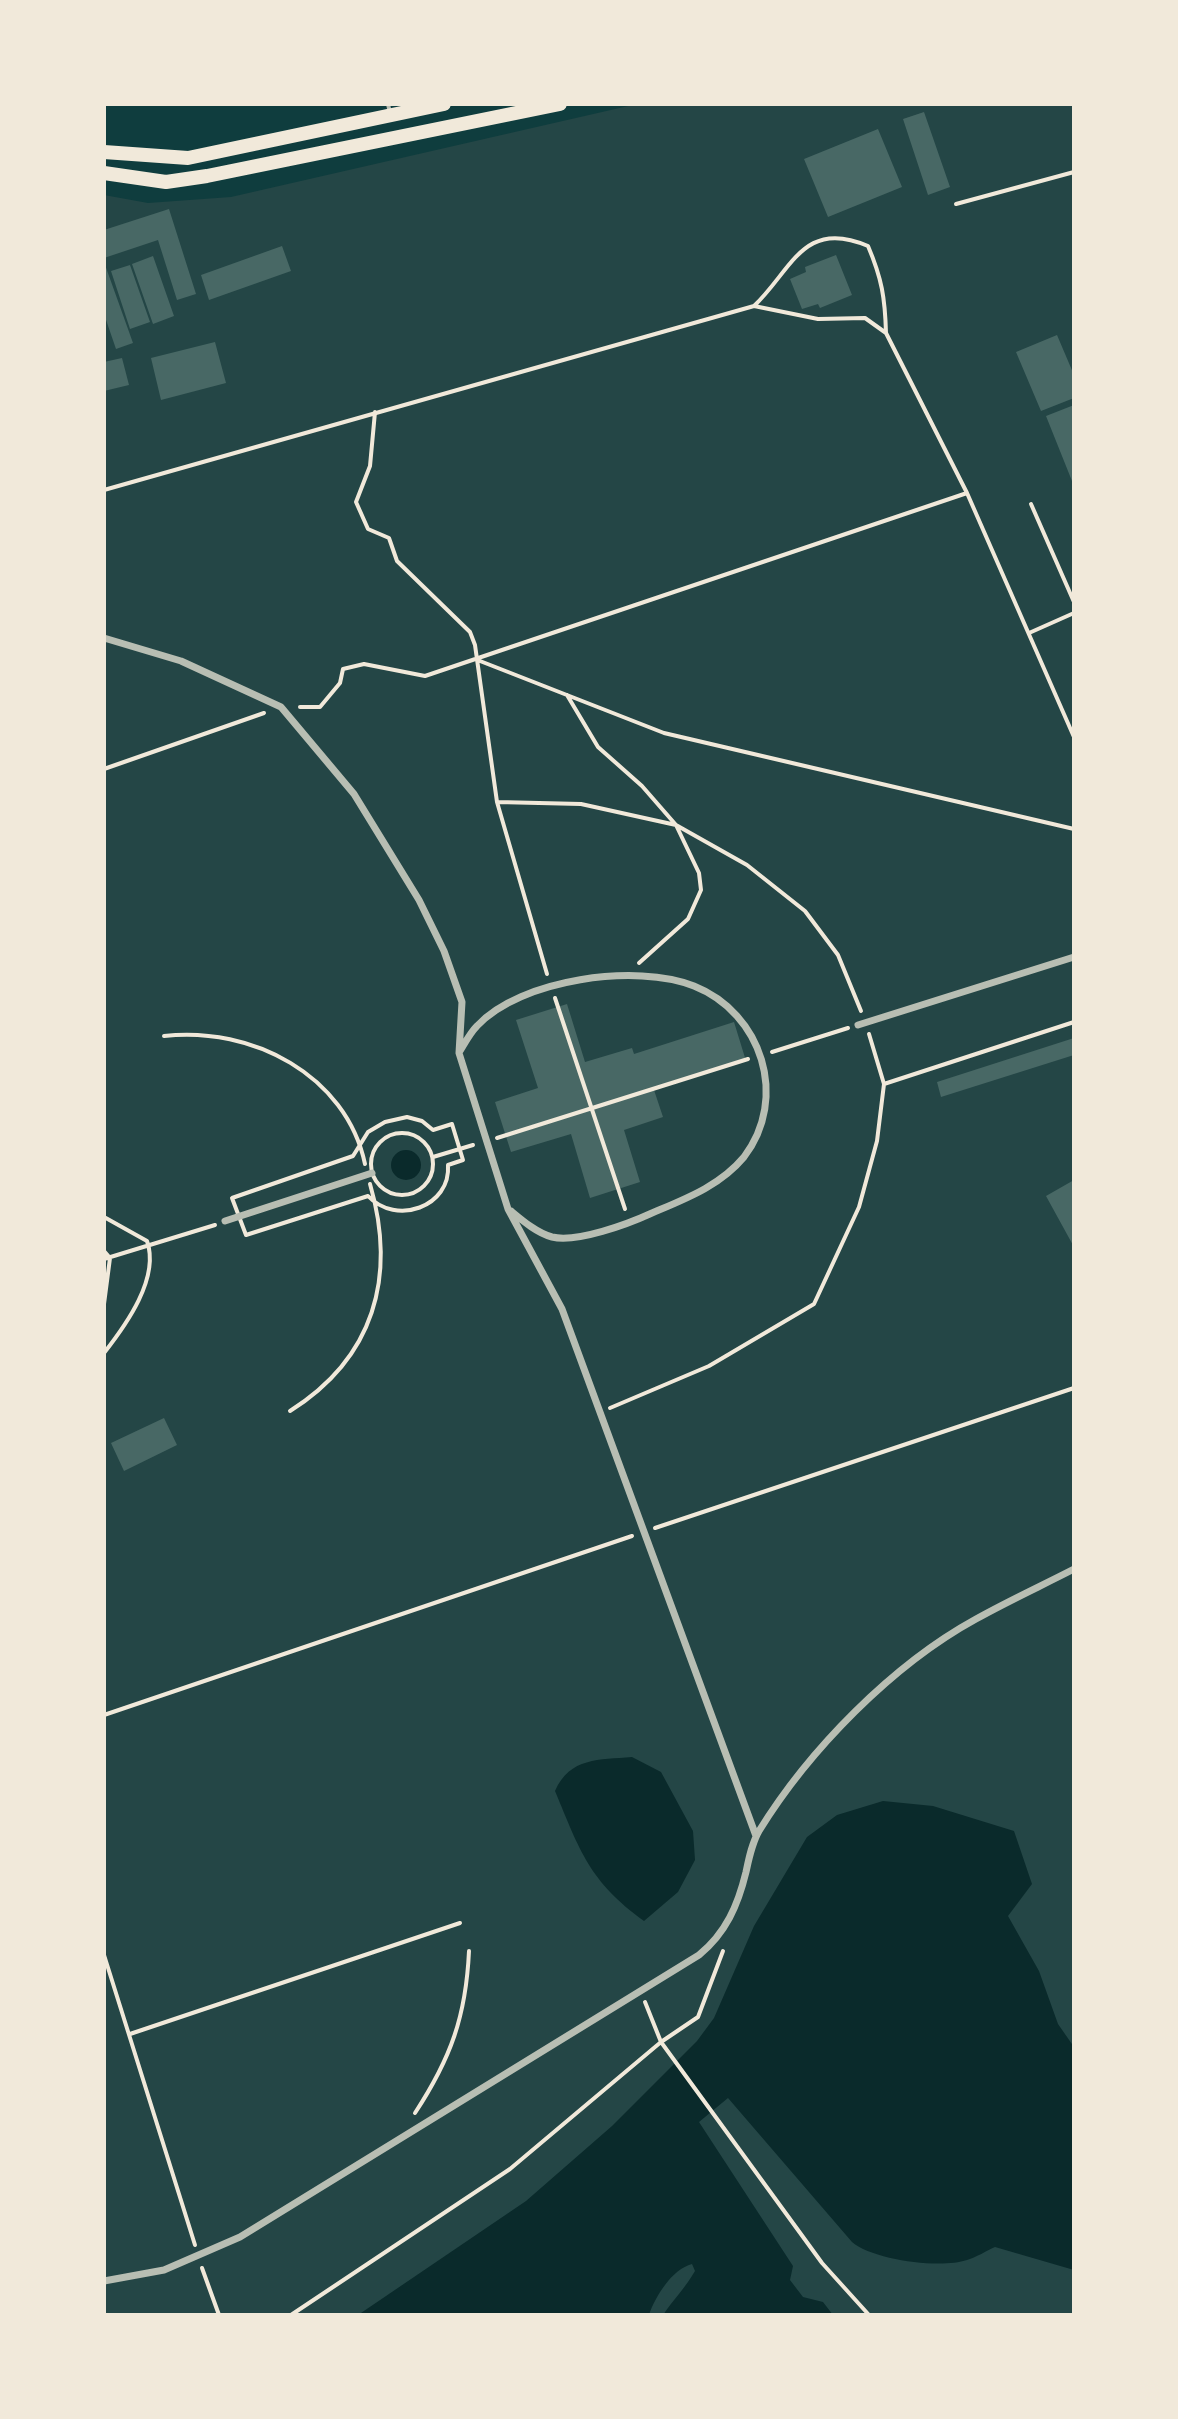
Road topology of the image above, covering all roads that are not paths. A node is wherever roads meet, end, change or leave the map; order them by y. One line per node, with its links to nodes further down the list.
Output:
1 (444, 104): 3 (main road)
2 (560, 104): 5 (main road)
3 (389, 110): 4 (main road)
4 (104, 152)
5 (104, 173)
6 (104, 638): 9 (street)
7 (1074, 957): 8 (street)
8 (858, 1025)
9 (459, 1053): 11 (street); 11 (street)
10 (370, 1174): 12 (street)
11 (508, 1209): 14 (street)
12 (225, 1221)
13 (1074, 1569): 14 (street)
14 (756, 1836): 15 (street)
15 (104, 2281)

